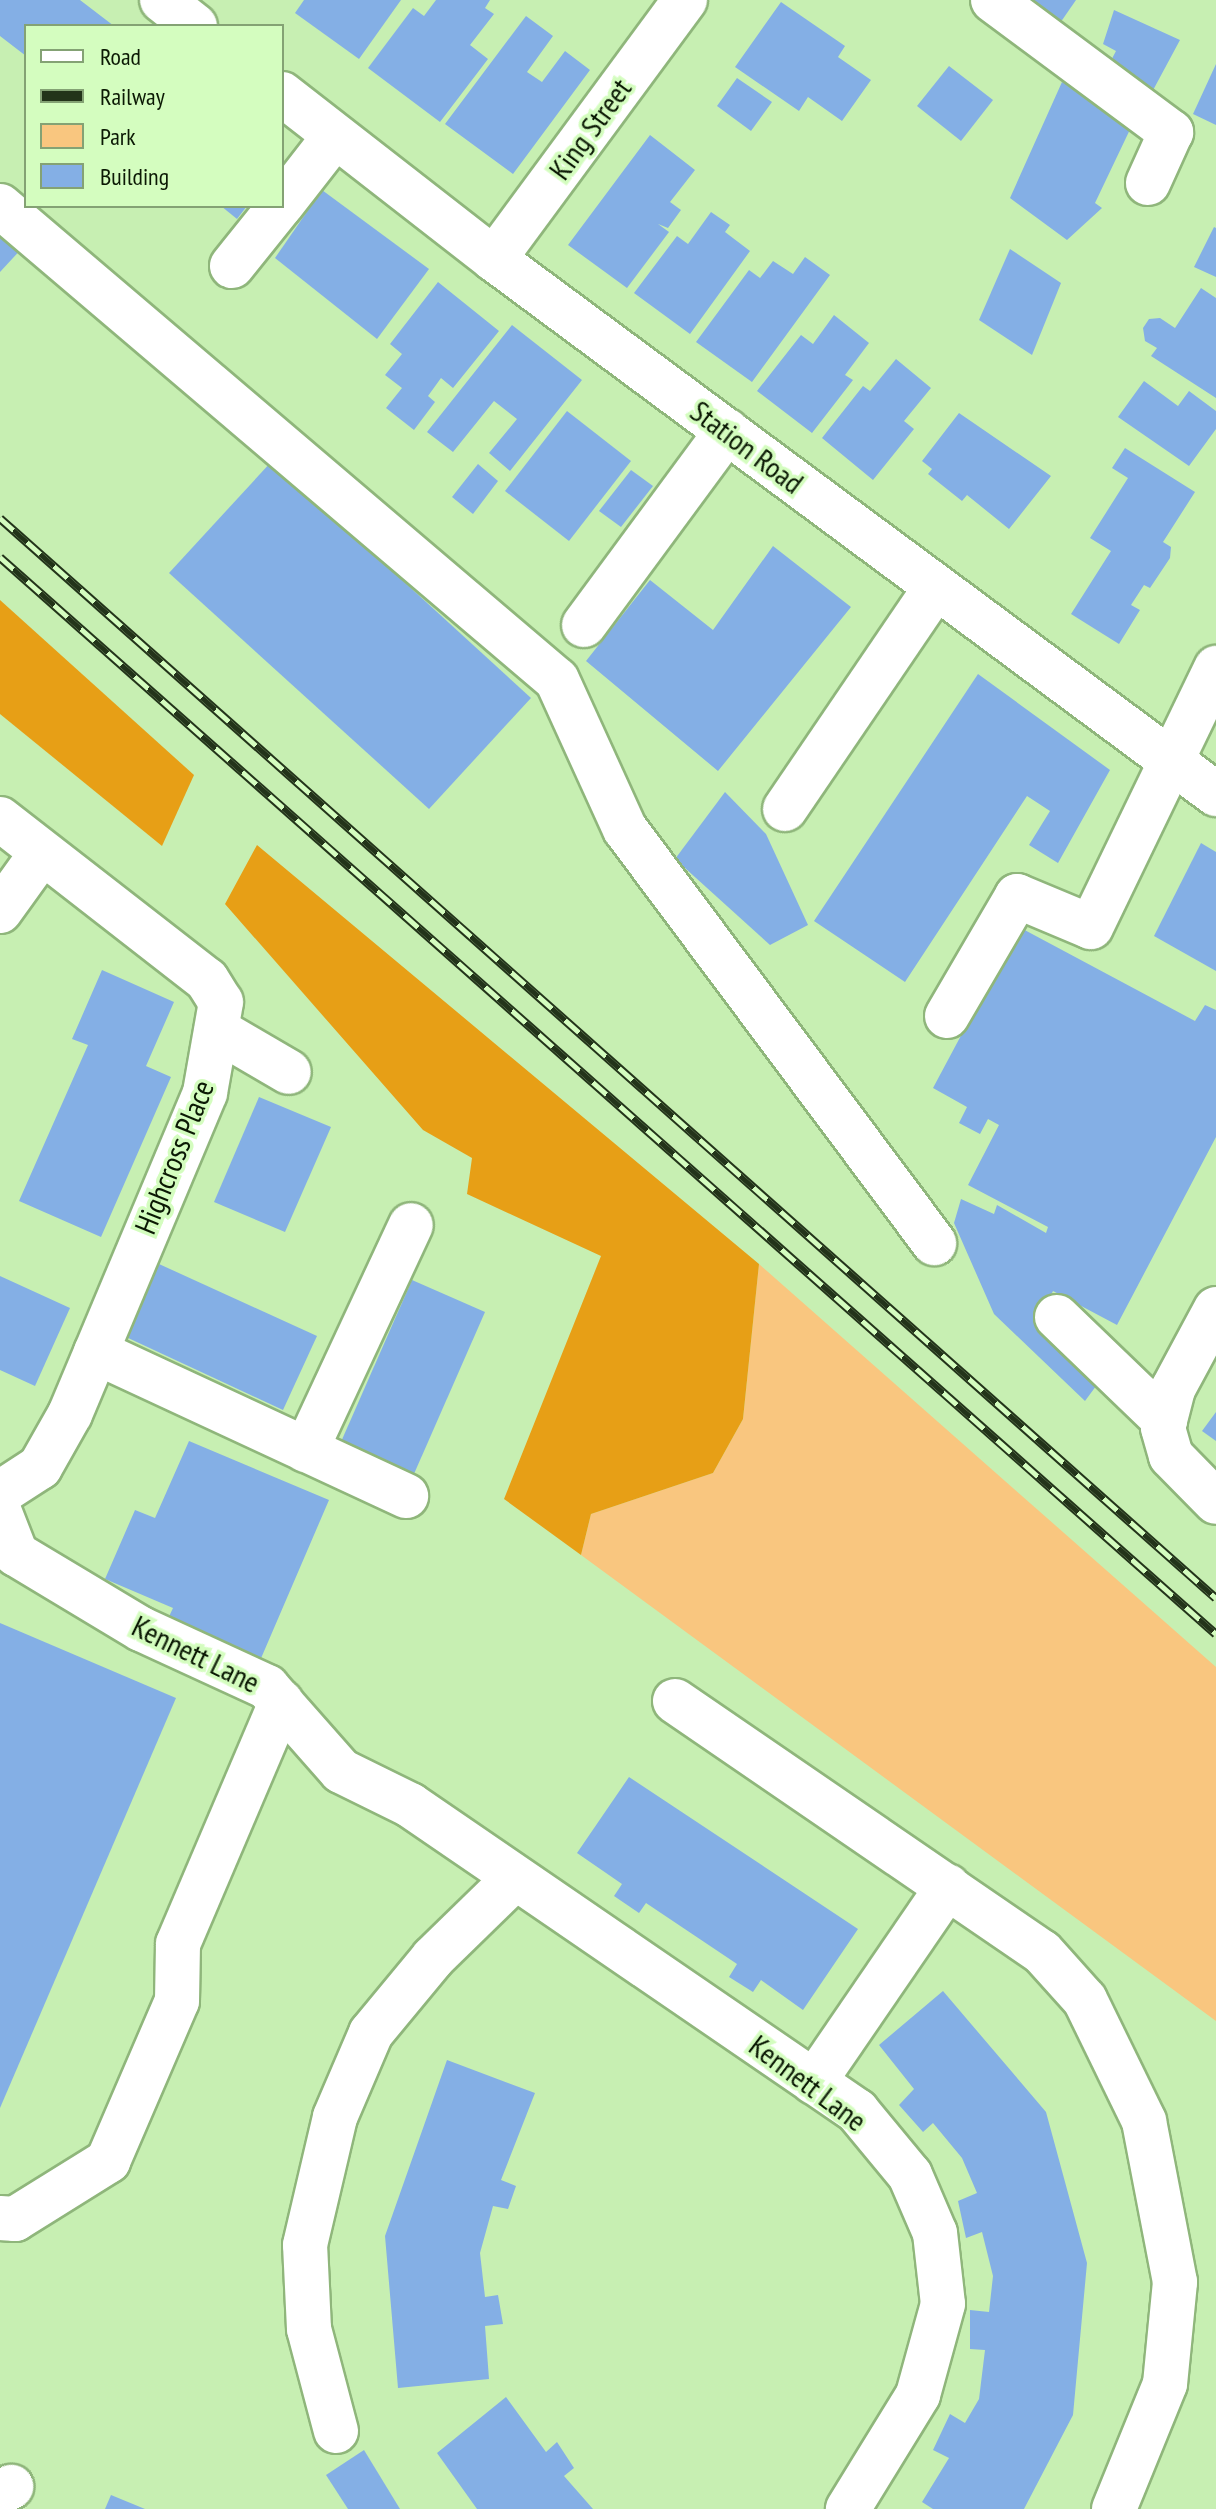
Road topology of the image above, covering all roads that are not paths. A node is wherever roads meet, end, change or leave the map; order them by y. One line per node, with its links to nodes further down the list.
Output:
1 (162, 0): 4 (street)
2 (685, 0): 11 (street, King Street)
3 (993, 0): 7 (street)
4 (192, 24)
5 (284, 96): 6 (street, Station Road)
6 (335, 136): 8 (street); 11 (street, Station Road)
7 (1148, 183)
8 (284, 201)
9 (0, 206): 27 (street)
10 (279, 208): 12 (street)
11 (494, 259): 13 (street, Station Road)
12 (232, 266)
13 (727, 431): 14 (street, Station Road); 15 (street)
14 (936, 587): 17 (street, Station Road); 19 (street)
15 (584, 625)
16 (1216, 668): 17 (street)
17 (1169, 759): 18 (street, Station Road); 23 (street)
18 (1216, 794)
19 (785, 809)
20 (0, 819): 21 (street, Highcross Place)
21 (41, 854): 22 (street); 24 (street, Highcross Place)
22 (0, 911)
23 (947, 1016)
24 (217, 1030): 25 (street); 30 (street, Highcross Place)
25 (289, 1072)
26 (411, 1225): 32 (street)
27 (934, 1243)
28 (1216, 1309): 31 (street)
29 (1057, 1317): 31 (street)
30 (96, 1352): 32 (street); 33 (street, Highcross Place)
31 (1165, 1421): 35 (street)
32 (306, 1450): 34 (street)
33 (0, 1493)
34 (406, 1496)
35 (1216, 1502)
36 (0, 1513): 38 (street, Kennett Lane)
37 (675, 1701): 40 (street)
38 (281, 1702): 39 (street, Kennett Lane); 42 (street)
39 (514, 1879): 41 (street, Kennett Lane); 43 (street)
40 (948, 1886): 41 (street); 45 (street)
41 (814, 2082): 44 (street, Kennett Lane)
42 (0, 2218)
43 (336, 2431)
44 (851, 2508)
45 (1114, 2509)

